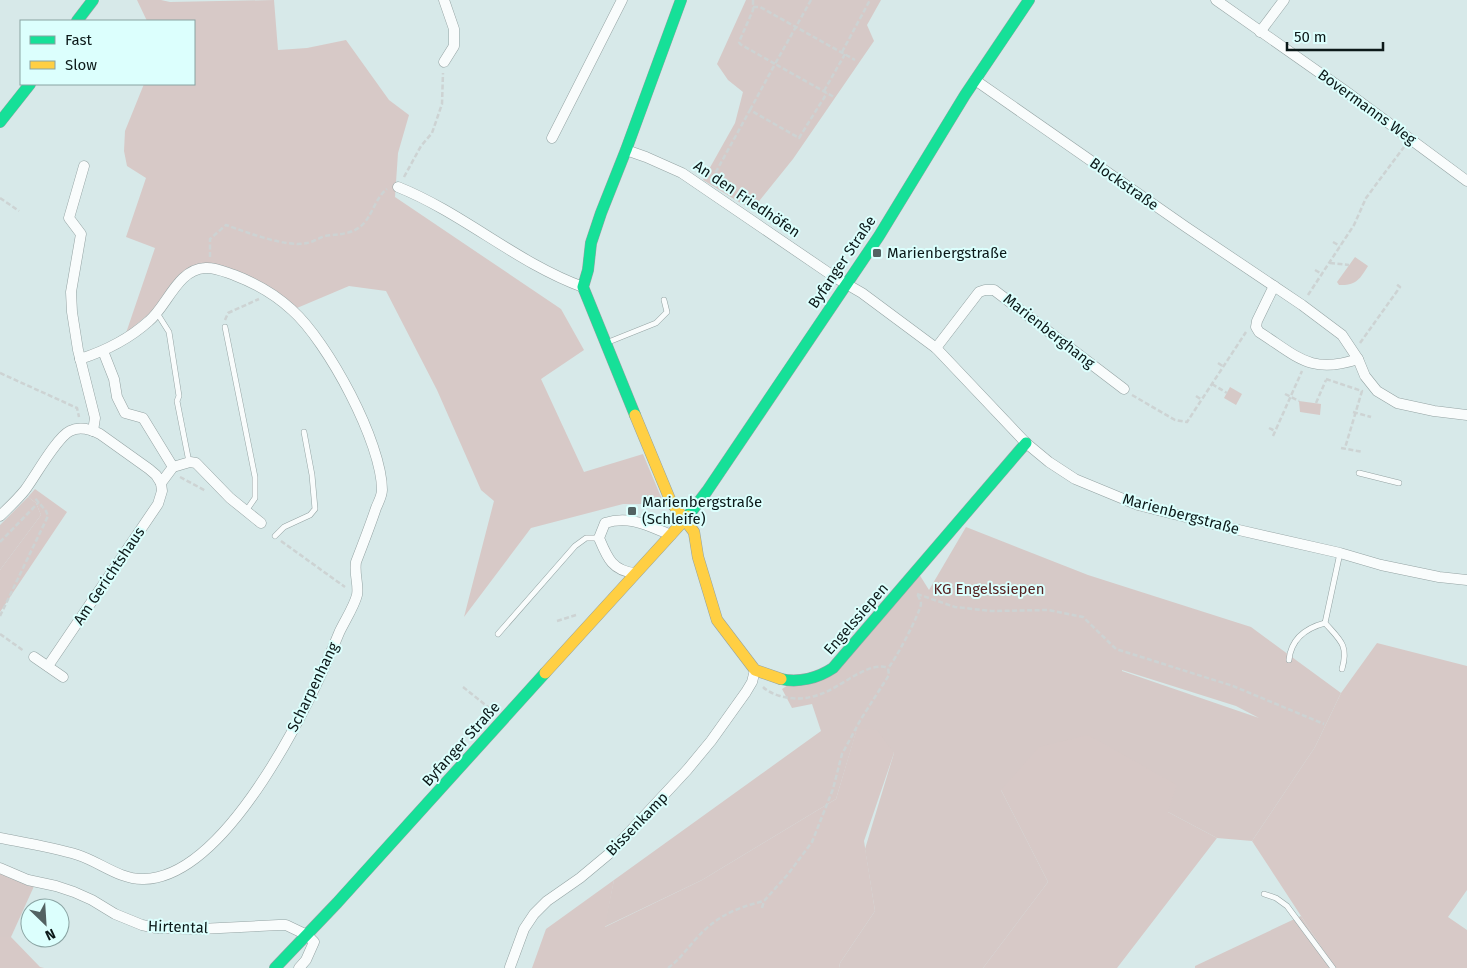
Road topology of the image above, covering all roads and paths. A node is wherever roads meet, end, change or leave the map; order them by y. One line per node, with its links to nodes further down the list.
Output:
1 (93, 0): 13 (street)
2 (444, 0): 19 (street)
3 (622, 0): 27 (street)
4 (681, 0): 29 (street)
5 (753, 0): 12 (path)
6 (811, 0): 14 (path)
7 (864, 0): 11 (path)
8 (1029, 0): 21 (street, Byfanger Straße)
9 (1216, 0): 15 (street, Bovermanns Weg)
10 (1284, 0): 15 (street)
11 (869, 1): 16 (path)
12 (754, 7): 14 (path); 20 (path)
13 (78, 20)
14 (796, 27): 16 (path); 20 (path)
15 (1260, 32): 28 (street, Bovermanns Weg)
16 (842, 52): 17 (path)
17 (845, 54): 18 (path); 23 (path)
18 (855, 60)
19 (444, 62): 32 (path)
20 (776, 64): 23 (path); 25 (path)
21 (975, 80): 43 (street, Byfanger Straße); 45 (street, Blockstraße)
22 (29, 85): 26 (street)
23 (826, 92): 24 (path); 25 (path)
24 (834, 97)
25 (750, 110): 33 (path)
26 (0, 122)
27 (552, 138)
28 (1410, 138): 31 (street, Bovermanns Weg); 37 (path)
29 (626, 150): 33 (street, An den Friedhöfen); 46 (street)
30 (84, 166): 59 (street)
31 (1467, 180)
32 (398, 187): 40 (path); 46 (street)
33 (706, 190): 43 (street, An den Friedhöfen)
34 (0, 198): 35 (path)
35 (18, 211)
36 (1333, 242): 37 (path)
37 (1340, 246): 38 (path)
38 (1330, 263): 39 (path); 42 (path)
39 (1349, 265)
40 (217, 269): 47 (street); 50 (street)
41 (1315, 270): 42 (path)
42 (1322, 274): 49 (path)
43 (847, 284): 56 (street, Marienbergstraße); 96 (street, Byfanger Straße)
44 (1396, 284): 52 (path)
45 (1274, 286): 49 (street, Blockstraße); 54 (street)
46 (583, 287): 55 (street)
47 (271, 294): 53 (path); 105 (street)
48 (664, 300): 55 (lane)
49 (1302, 305): 58 (street, Blockstraße)
50 (157, 313): 57 (street); 86 (lane)
51 (1376, 313): 52 (path)
52 (1380, 316): 58 (path)
53 (225, 326): 94 (lane)
54 (1256, 327): 60 (street); 63 (path)
55 (606, 343): 96 (street)
56 (936, 348): 67 (street, Marienberghang); 84 (street, Marienbergstraße)
57 (103, 351): 59 (street); 87 (street)
58 (1356, 356): 62 (street); 76 (street, Blockstraße)
59 (80, 360): 80 (street)
60 (1306, 362): 62 (street); 71 (path)
61 (1218, 363): 63 (path)
62 (1328, 366): 65 (path)
63 (1224, 367): 66 (path)
64 (0, 373): 78 (path)
65 (1326, 379): 74 (path); 75 (path)
66 (1212, 384): 68 (path); 72 (path)
67 (1124, 389): 72 (path)
68 (1227, 393)
69 (1284, 394): 71 (path)
70 (1196, 396): 72 (path)
71 (1290, 396): 73 (path); 81 (path)
72 (1202, 400)
73 (1299, 401)
74 (1316, 403)
75 (1354, 412): 77 (path); 85 (path)
76 (1467, 415)
77 (1372, 417)
78 (82, 428): 80 (street); 91 (street)
79 (1269, 428): 81 (path)
80 (93, 431): 89 (street)
81 (1276, 431): 83 (path)
82 (304, 432): 99 (lane)
83 (1273, 436)
84 (1026, 443): 102 (street, Marienbergstraße); 116 (street, Engelssiepen)
85 (1363, 452)
86 (190, 462): 87 (street); 94 (street)
87 (171, 469): 89 (street, Am Gerichtshaus); 92 (path)
88 (1359, 473): 90 (lane)
89 (161, 483): 114 (street, Am Gerichtshaus)
90 (1400, 483)
91 (25, 490): 93 (path); 95 (street)
92 (208, 492)
93 (39, 502): 101 (path); 107 (path)
94 (246, 512): 97 (street)
95 (0, 516)
96 (684, 520): 98 (street, Byfanger Straße); 116 (street)
97 (261, 524)
98 (671, 535): 100 (street); 103 (street, Byfanger Straße)
99 (275, 536): 105 (path)
100 (599, 538): 103 (street); 111 (lane)
101 (0, 542)
102 (1340, 553): 104 (street, Marienbergstraße); 109 (lane)
103 (636, 573): 126 (street, Byfanger Straße)
104 (1467, 580)
105 (357, 596): 121 (street, Scharpenhang)
106 (576, 615): 108 (path)
107 (0, 616)
108 (557, 621)
109 (1325, 623): 113 (lane); 115 (lane)
110 (0, 634): 112 (path)
111 (498, 634)
112 (34, 657): 114 (street)
113 (1289, 660)
114 (48, 666): 117 (street)
115 (1342, 668)
116 (755, 670): 127 (street, Bissenkamp)
117 (63, 677)
118 (463, 687): 119 (path)
119 (481, 701)
120 (1324, 724): 124 (path)
121 (0, 838)
122 (0, 868): 126 (street, Hirtental)
123 (1264, 894): 131 (lane)
124 (764, 901): 125 (path); 130 (path)
125 (762, 908)
126 (307, 935): 128 (street, Byfanger Straße); 129 (street)
127 (510, 967)
128 (275, 968)
129 (300, 968)
130 (668, 968)
131 (1333, 968)

